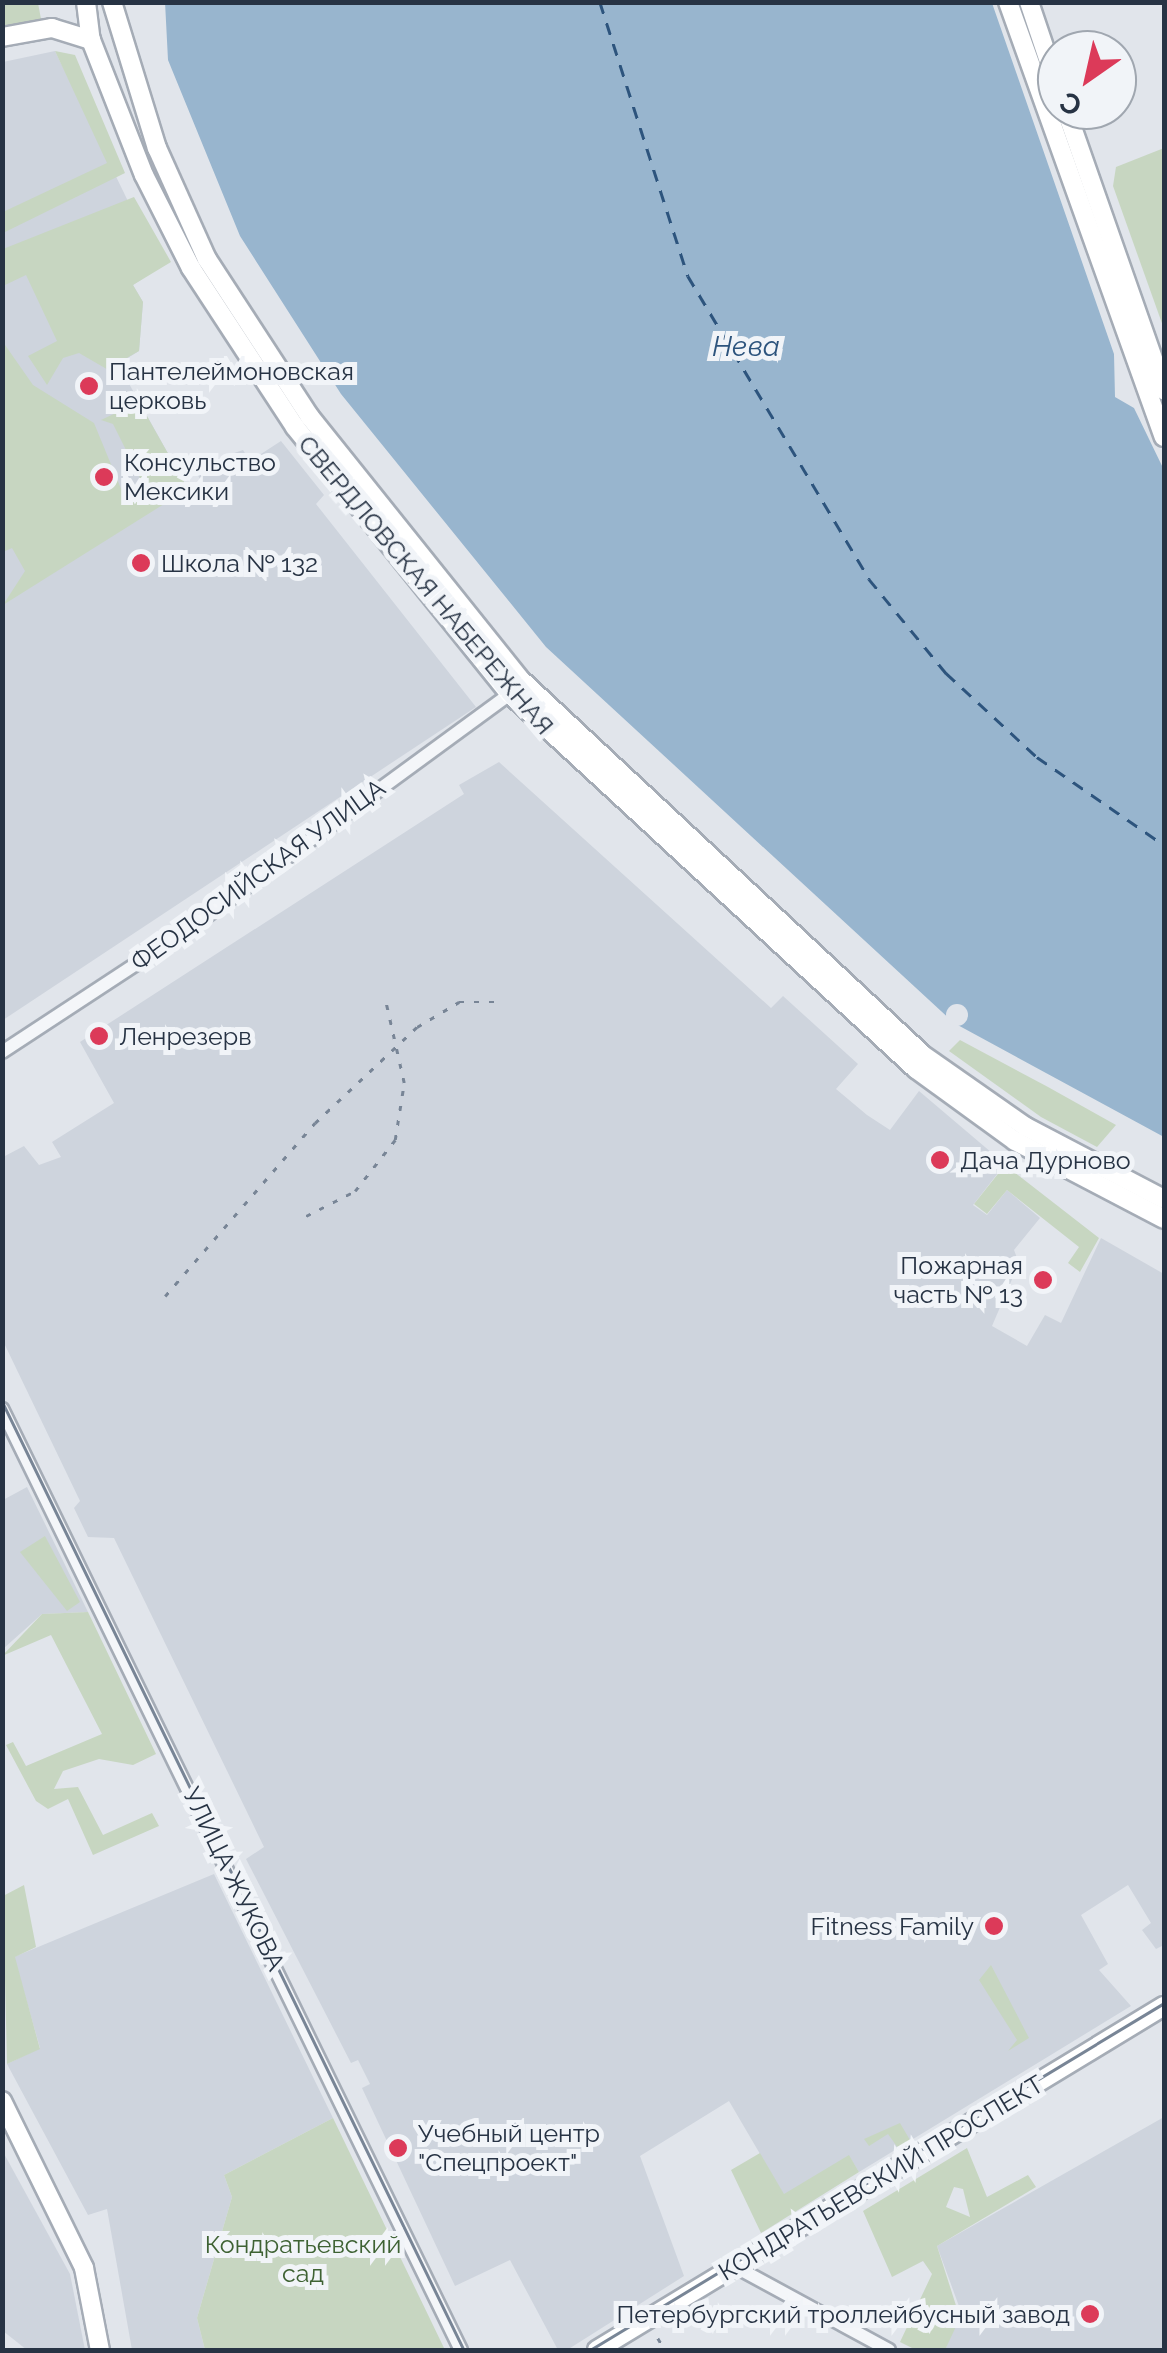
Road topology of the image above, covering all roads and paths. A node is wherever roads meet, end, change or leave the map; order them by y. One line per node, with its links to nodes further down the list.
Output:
1 (87, 2): 5 (main road); 7 (main road, СВЕРДЛОВСКАЯ НАБЕРЕЖНАЯ); 9 (main road, СВЕРДЛОВСКАЯ НАБЕРЕЖНАЯ)
2 (112, 2): 7 (main road, СВЕРДЛОВСКАЯ НАБЕРЕЖНАЯ)
3 (1008, 2): 12 (main road)
4 (1029, 2): 6 (main road)
5 (52, 28): 8 (main road); 9 (main road)
6 (1038, 30)
7 (118, 34): 15 (main road, СВЕРДЛОВСКАЯ НАБЕРЕЖНАЯ)
8 (2, 37)
9 (91, 40): 13 (main road, СВЕРДЛОВСКАЯ НАБЕРЕЖНАЯ)
10 (1073, 130): 11 (main road)
11 (1164, 390)
12 (1164, 437)
13 (510, 694): 14 (street, ФЕОДОСИЙСКАЯ УЛИЦА); 16 (main road, СВЕРДЛОВСКАЯ НАБЕРЕЖНАЯ)
14 (2, 1052)
15 (1164, 1199)
16 (1164, 1219)
17 (2, 1409): 24 (street, УЛИЦА ЖУКОВА)
18 (1164, 2006): 22 (main road, КОНДРАТЬЕВСКИЙ ПРОСПЕКТ)
19 (2, 2100): 21 (main road)
20 (2, 2124): 21 (main road)
21 (43, 2187): 23 (main road)
22 (736, 2267): 25 (main road, КОНДРАТЬЕВСКИЙ ПРОСПЕКТ); 26 (street)
23 (100, 2350)
24 (461, 2350)
25 (598, 2350)
26 (888, 2350)

